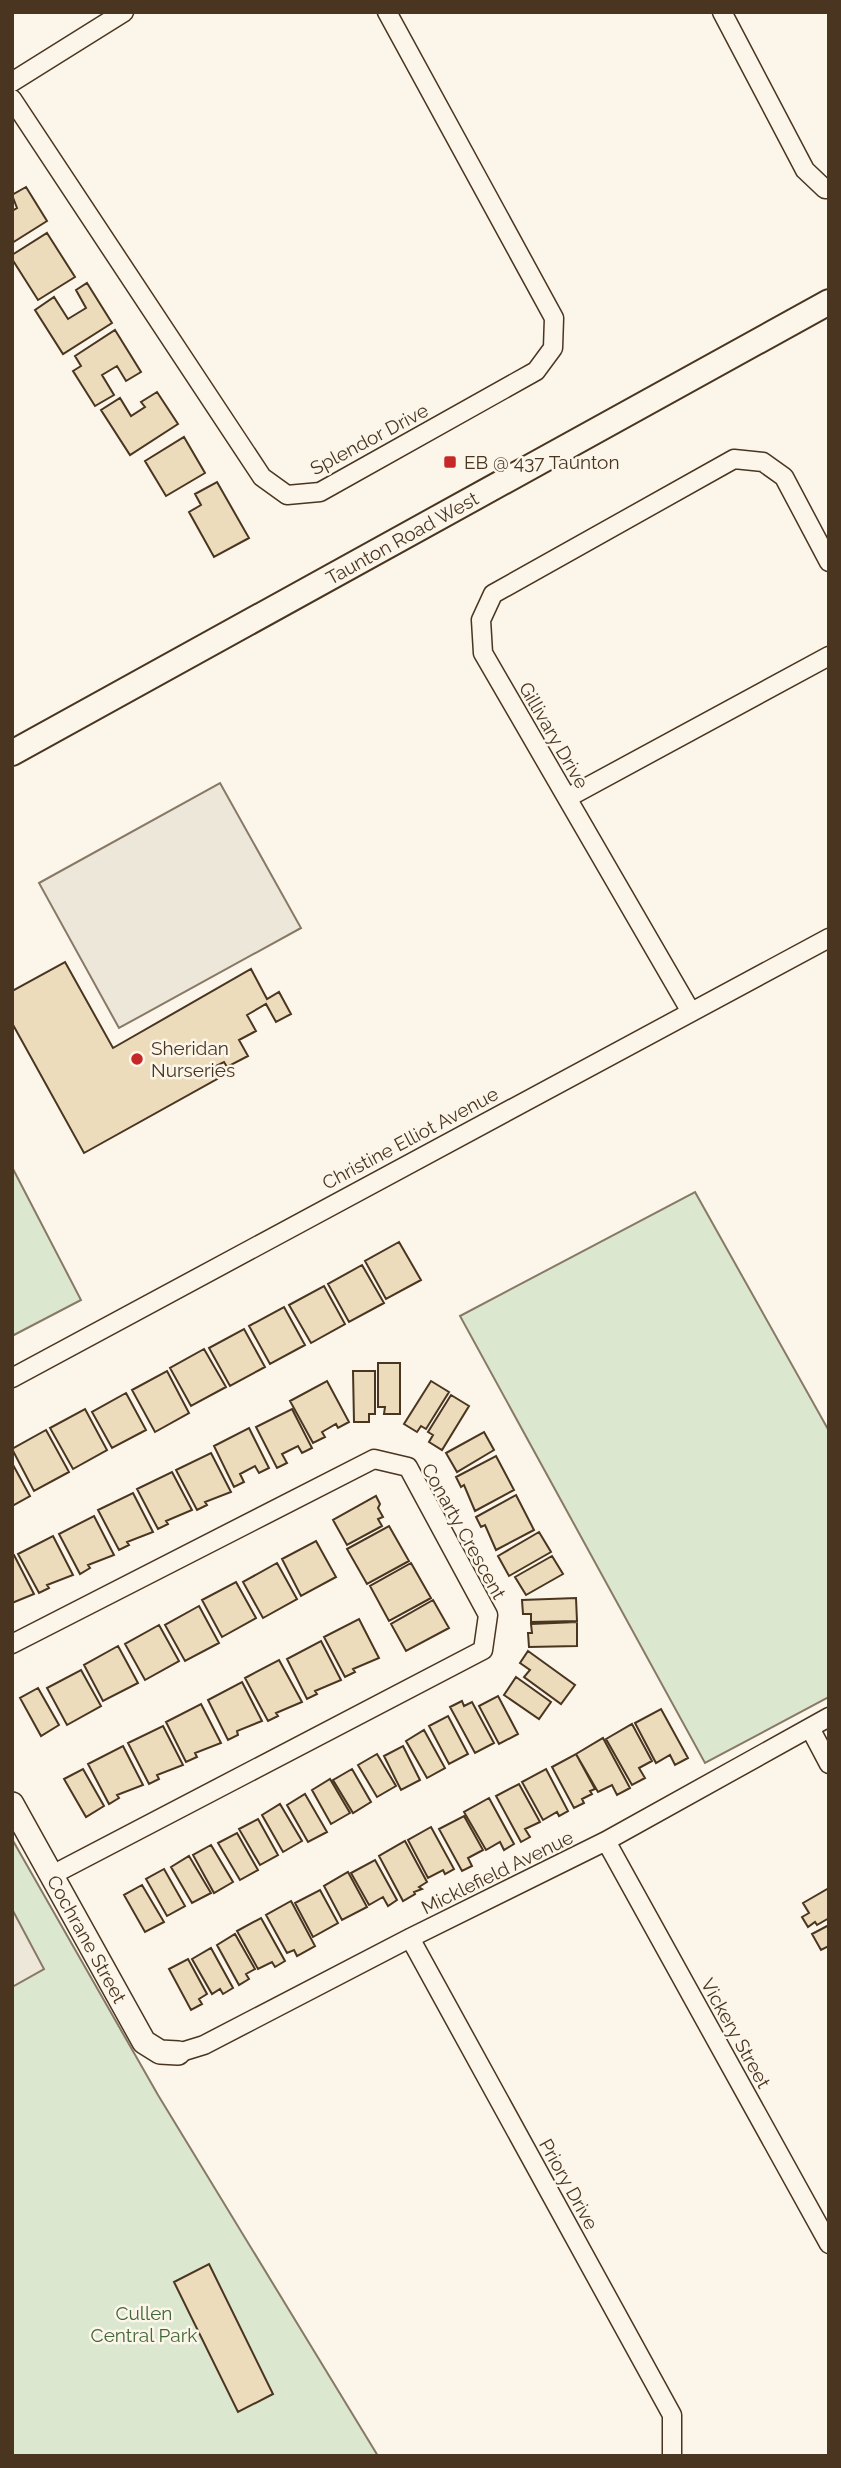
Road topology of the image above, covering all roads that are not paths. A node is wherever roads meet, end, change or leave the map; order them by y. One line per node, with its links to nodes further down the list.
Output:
1 (124, 12): 4 (street)
2 (387, 12): 5 (street, Splendor Drive)
3 (722, 12): 6 (street)
4 (12, 82)
5 (12, 99)
6 (829, 190)
7 (829, 302): 10 (main road, Taunton Road West)
8 (829, 562): 11 (street, Gillivary Drive)
9 (829, 656): 11 (street)
10 (12, 753)
11 (567, 798): 13 (street, Gillivary Drive)
12 (829, 938): 13 (street, Christine Elliot Avenue)
13 (691, 1012): 14 (street, Christine Elliot Avenue)
14 (12, 1378)
15 (12, 1644): 21 (street, Conarty Crescent)
16 (829, 1717): 17 (street, Micklefield Avenue)
17 (810, 1728): 18 (street); 20 (street, Micklefield Avenue)
18 (829, 1764)
19 (12, 1804): 21 (street, Cochrane Street)
20 (606, 1842): 22 (street, Micklefield Avenue); 24 (street, Vickery Street)
21 (52, 1875): 23 (street, Cochrane Street)
22 (410, 1938): 23 (street, Micklefield Avenue); 25 (street, Priory Drive)
23 (178, 2053)
24 (829, 2244)
25 (672, 2456)

